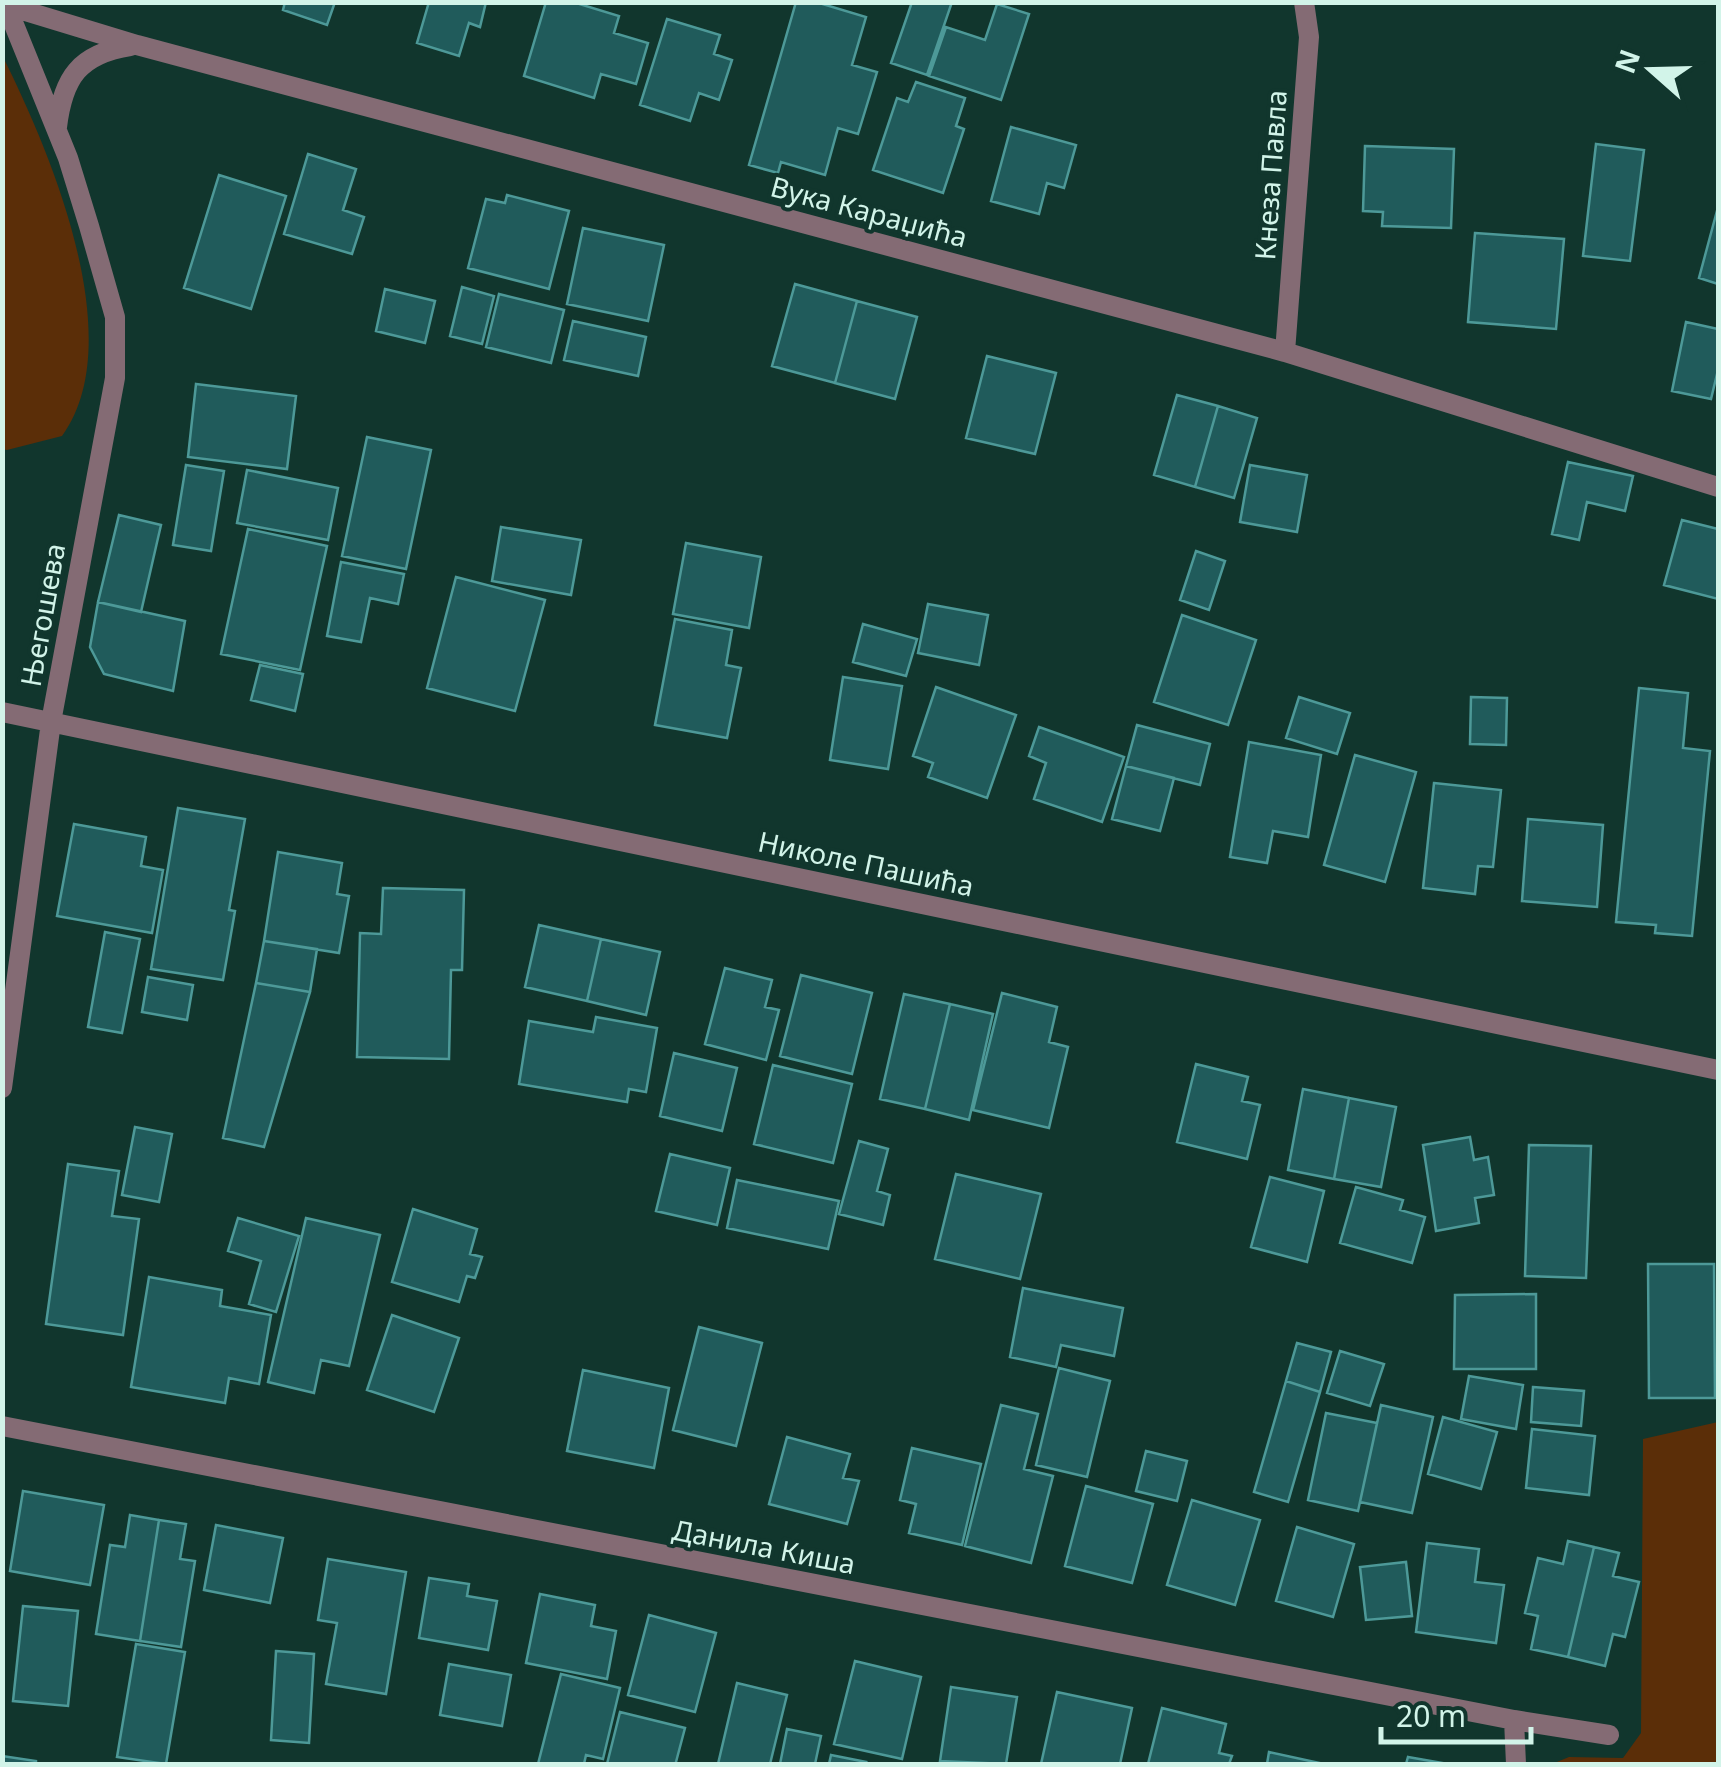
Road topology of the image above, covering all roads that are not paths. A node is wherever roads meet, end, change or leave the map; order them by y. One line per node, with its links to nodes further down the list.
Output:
1 (1304, 2): 5 (street, Кнеза Павла)
2 (4, 4): 3 (street, Вука Караџића); 4 (street, Његошева)
3 (136, 45): 4 (street, Његошева); 5 (street, Вука Караџића)
4 (68, 158): 8 (street, Његошева)
5 (1285, 352): 6 (street, Вука Караџића)
6 (1718, 487)
7 (2, 712): 8 (street, Николе Пашића)
8 (51, 722): 9 (street, Николе Пашића); 10 (street, Његошева)
9 (1718, 1070)
10 (2, 1088)
11 (2, 1426): 12 (street, Данила Киша)
12 (1514, 1720): 13 (street, Данила Киша); 14 (street)
13 (1609, 1735)
14 (1516, 1764)

